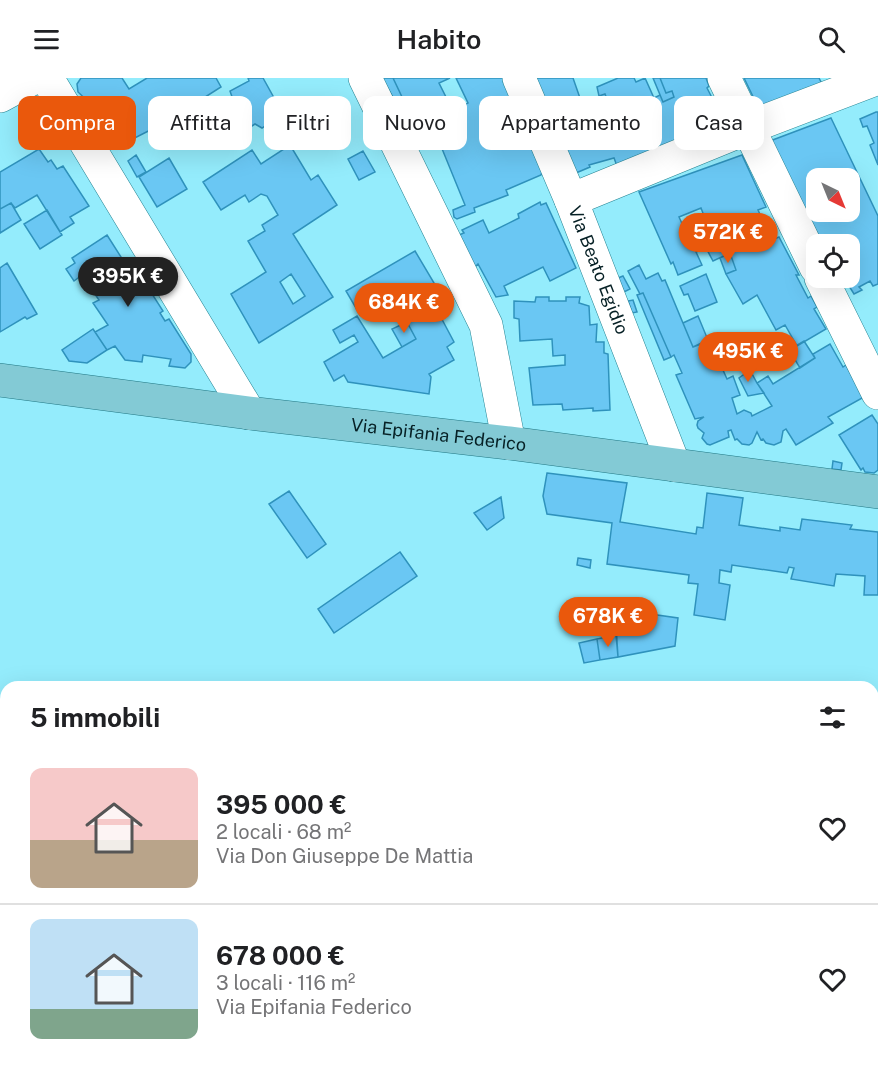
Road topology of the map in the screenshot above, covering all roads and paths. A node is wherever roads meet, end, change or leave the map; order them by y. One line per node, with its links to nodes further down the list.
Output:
1 (33, 78): 7 (street)
2 (47, 78): 17 (street)
3 (365, 78): 18 (street)
4 (519, 78): 12 (street, Via Beato Egidio)
5 (724, 78): 8 (street)
6 (878, 78): 9 (street)
7 (0, 96)
8 (732, 96)
9 (764, 122)
10 (695, 150): 12 (street)
11 (758, 150): 13 (street)
12 (571, 200): 19 (street, Via Beato Egidio)
13 (806, 247)
14 (826, 288): 16 (street)
15 (0, 380): 17 (main road, Via Epifania Federico)
16 (878, 393)
17 (249, 413): 18 (main road, Via Epifania Federico)
18 (509, 443): 19 (main road, Via Epifania Federico)
19 (674, 465): 20 (main road, Via Epifania Federico)
20 (878, 492)

